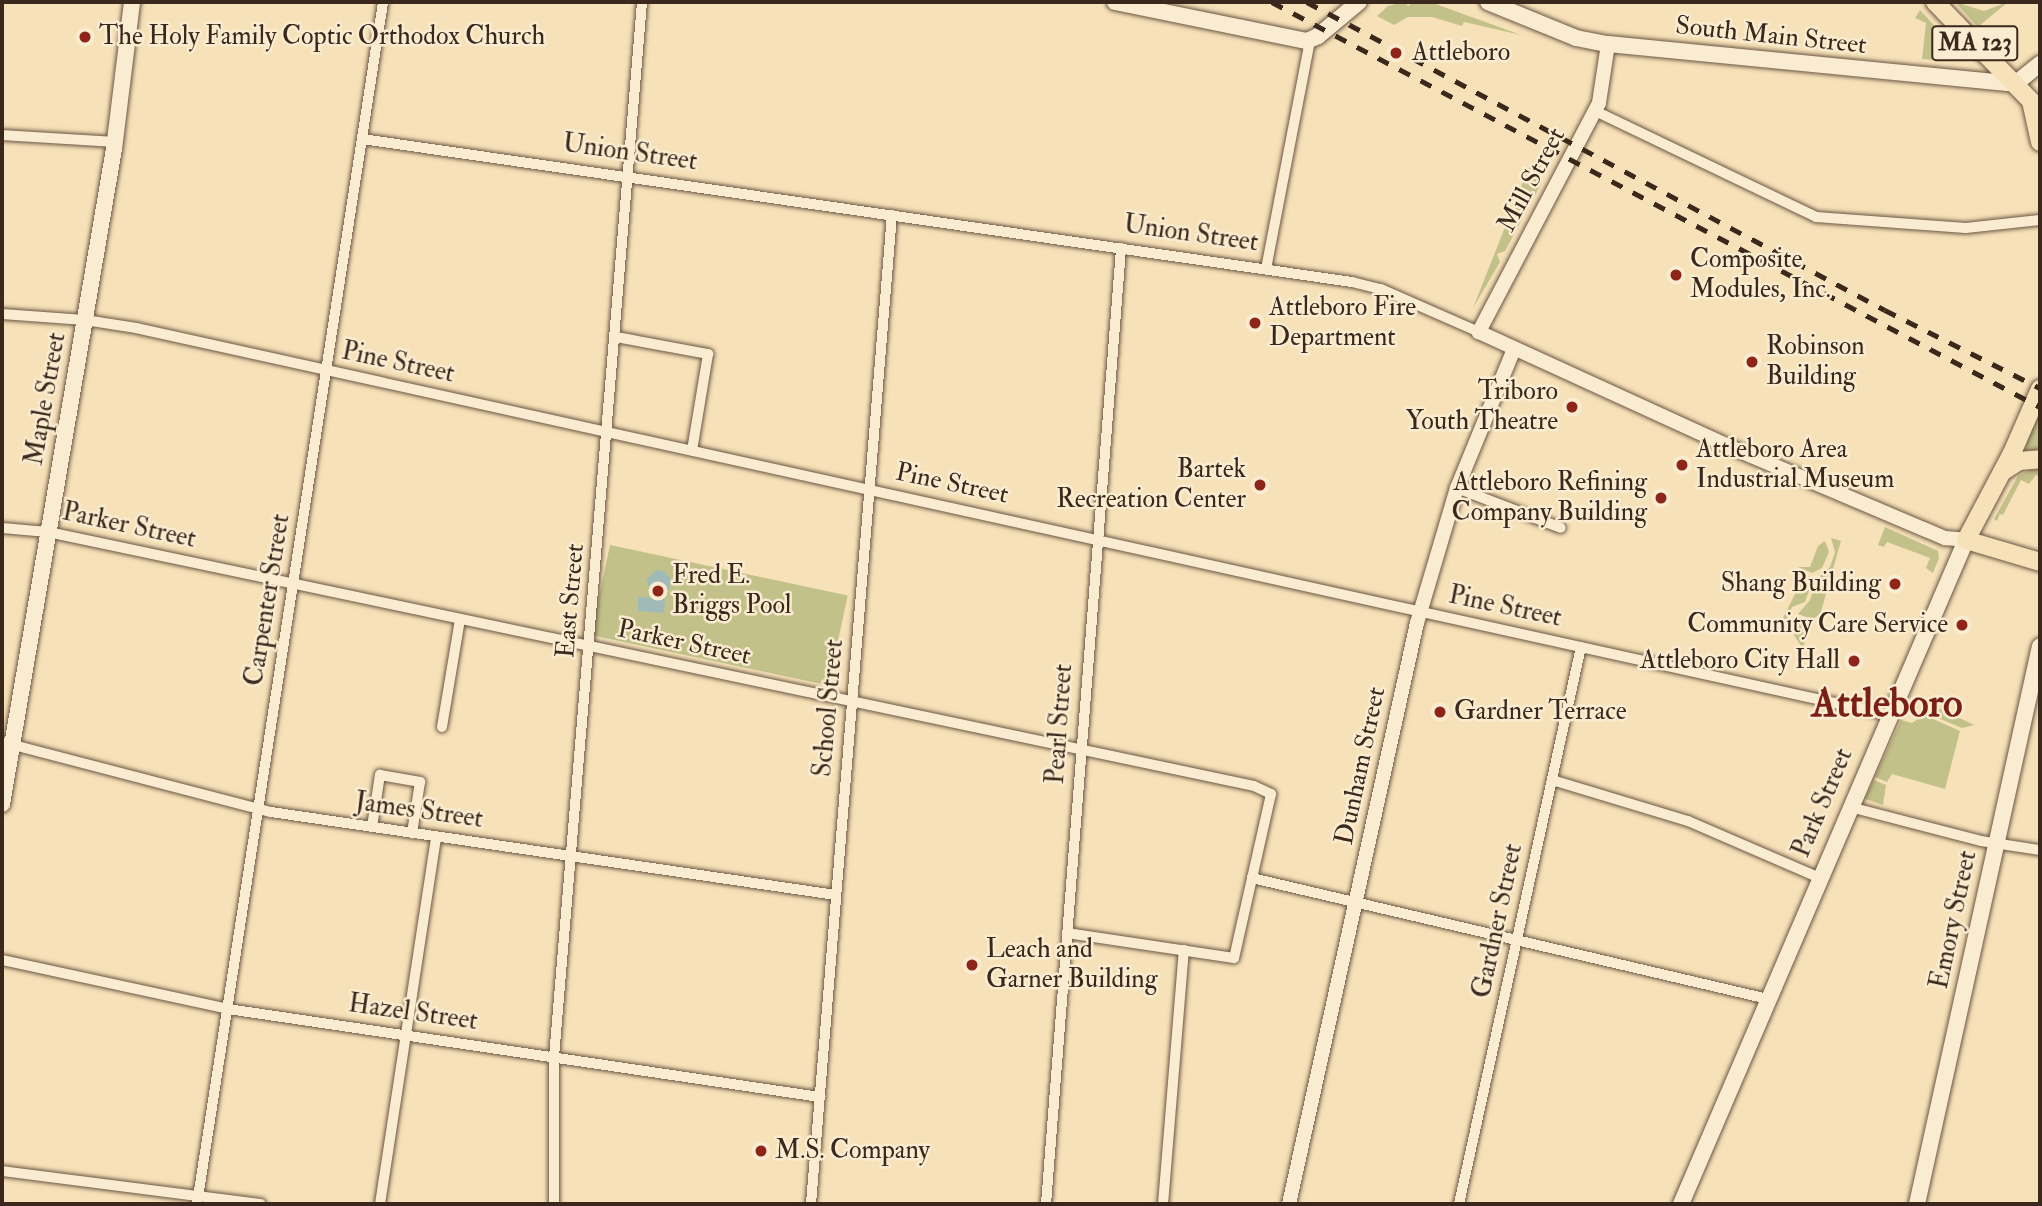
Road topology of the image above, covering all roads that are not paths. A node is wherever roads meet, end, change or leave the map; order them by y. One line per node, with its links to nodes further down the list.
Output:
1 (132, 2): 15 (main road, Maple Street)
2 (383, 2): 14 (street, Carpenter Street)
3 (642, 2): 17 (street, East Street)
4 (1115, 2): 8 (main road)
5 (1359, 2): 8 (main road)
6 (1488, 2): 9 (main road, South Main Street)
7 (1935, 2): 11 (highway, MA 123)
8 (1310, 41): 21 (street)
9 (1608, 44): 11 (main road, South Main Street); 12 (street, Mill Street)
10 (2040, 64): 11 (main road)
11 (2015, 84): 16 (highway, MA 123)
12 (1595, 111): 19 (street); 24 (street, Mill Street)
13 (2, 135): 15 (street)
14 (362, 139): 17 (street, Union Street); 27 (street, Carpenter Street)
15 (114, 142): 23 (main road, Maple Street)
16 (2040, 142)
17 (629, 177): 18 (street, Union Street); 25 (street, East Street)
18 (892, 215): 20 (street, Union Street); 34 (street, School Street)
19 (2040, 220)
20 (1121, 248): 21 (street, Union Street); 38 (street, Pearl Street)
21 (1266, 269): 24 (street, Union Street)
22 (2, 314): 23 (street, Pine Street)
23 (85, 320): 27 (street, Pine Street); 37 (main road, Maple Street)
24 (1479, 332): 26 (street, Union Street)
25 (615, 337): 29 (street, East Street); 30 (street)
26 (1514, 349): 33 (street, Dunham Street); 39 (street, Union Street)
27 (327, 370): 29 (street, Pine Street); 41 (street, Carpenter Street)
28 (2040, 389): 32 (highway, Park Street)
29 (608, 432): 30 (street, Pine Street); 44 (street, East Street)
30 (692, 451): 34 (street, Pine Street)
31 (2040, 459): 32 (highway)
32 (2002, 472): 39 (highway, Park Street)
33 (1457, 488): 36 (street); 42 (street, Dunham Street)
34 (870, 490): 38 (street, Pine Street); 47 (street, School Street)
35 (2, 528): 37 (street, Parker Street)
36 (1561, 528)
37 (48, 532): 41 (street, Parker Street); 50 (main road, Maple Street)
38 (1097, 540): 42 (street, Pine Street); 51 (street, Pearl Street)
39 (1966, 540): 40 (highway); 48 (main road, Park Street)
40 (2040, 562)
41 (293, 584): 43 (street, Parker Street); 55 (street, Carpenter Street)
42 (1420, 611): 46 (street, Pine Street); 65 (street, Dunham Street)
43 (460, 619): 44 (street, Parker Street); 49 (street)
44 (590, 646): 47 (street, Parker Street); 61 (street, East Street)
45 (2040, 646): 59 (main road, Emory Street)
46 (1581, 647): 48 (street, Pine Street); 52 (street, Gardner Street)
47 (852, 702): 51 (street, Parker Street); 64 (street, School Street)
48 (1889, 715): 54 (main road, Park Street)
49 (442, 727)
50 (7, 742): 53 (main road, Maple Street); 55 (street, James Street)
51 (1081, 750): 62 (street, Parker Street); 66 (street, Pearl Street)
52 (1552, 780): 63 (street); 67 (street, Gardner Street)
53 (2, 804)
54 (1850, 807): 59 (street); 63 (main road, Park Street)
55 (258, 810): 56 (street, James Street); 71 (street, Carpenter Street)
56 (372, 827): 57 (street, James Street); 57 (street)
57 (412, 833): 58 (street, James Street)
58 (436, 836): 61 (street, James Street); 72 (street)
59 (1996, 844): 60 (street); 86 (main road, Emory Street)
60 (2040, 850)
61 (570, 856): 64 (street, James Street); 73 (street, East Street)
62 (1252, 878): 65 (street); 68 (street)
63 (1820, 878): 70 (main road, Park Street)
64 (836, 895): 74 (street, School Street)
65 (1356, 902): 67 (street); 83 (street, Dunham Street)
66 (1067, 933): 68 (street); 81 (street, Pearl Street)
67 (1517, 940): 70 (street); 84 (street, Gardner Street)
68 (1184, 950): 82 (street)
69 (2, 960): 71 (street, Hazel Street)
70 (1769, 999): 85 (main road, Park Street)
71 (228, 1009): 72 (street, Hazel Street); 76 (street, Carpenter Street)
72 (406, 1035): 73 (street, Hazel Street); 78 (street)
73 (554, 1057): 74 (street, Hazel Street); 79 (street, East Street)
74 (820, 1097): 80 (street, School Street)
75 (2, 1171): 76 (street)
76 (198, 1200): 77 (street)
77 (261, 1204)
78 (380, 1204)
79 (554, 1204)
80 (811, 1204)
81 (1046, 1204)
82 (1163, 1204)
83 (1289, 1204)
84 (1459, 1204)
85 (1681, 1204)
86 (1917, 1204)

